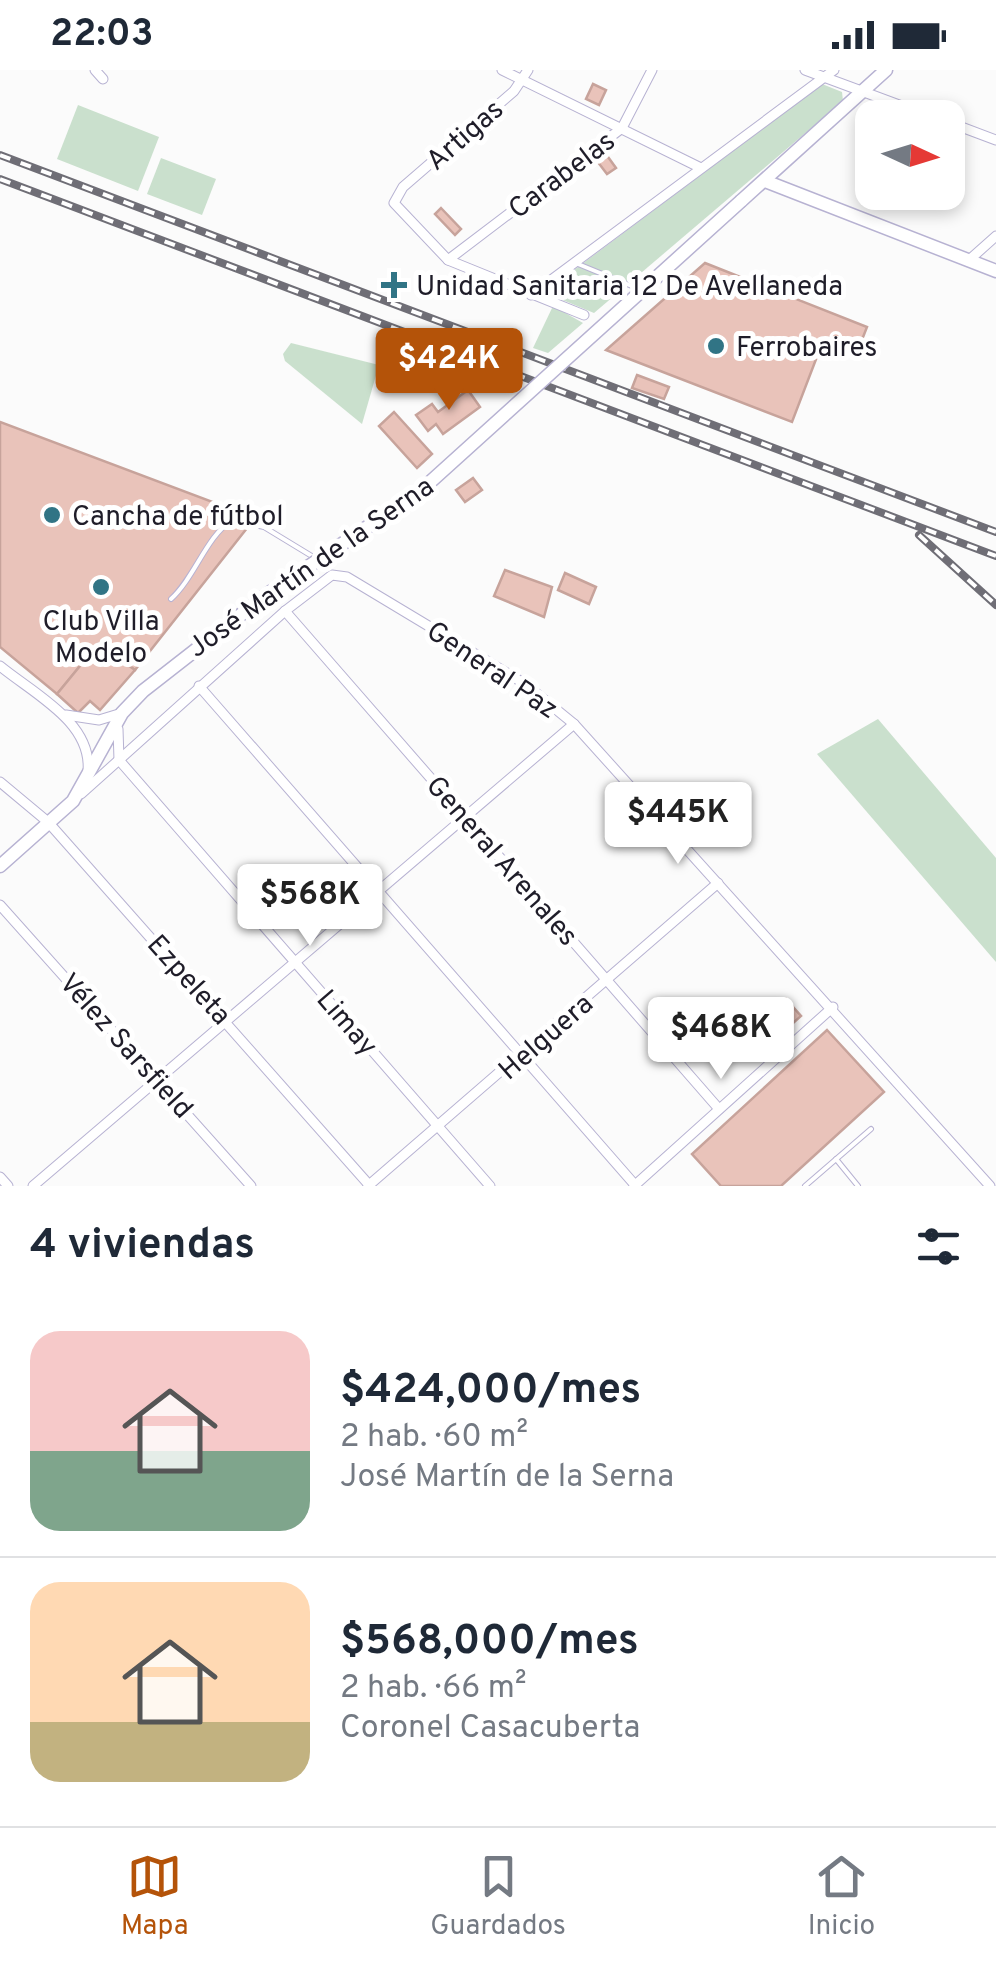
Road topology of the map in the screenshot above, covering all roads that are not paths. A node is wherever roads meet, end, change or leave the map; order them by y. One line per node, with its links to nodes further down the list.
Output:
1 (95, 70): 8 (street)
2 (502, 70): 7 (street)
3 (652, 70): 11 (street, Carabelas)
4 (805, 70): 6 (street)
5 (886, 70): 9 (street, José Martín de la Serna)
6 (829, 73): 9 (street); 14 (street)
7 (525, 75): 11 (street); 17 (street, Artigas)
8 (103, 79)
9 (863, 92): 10 (street); 15 (street, José Martín de la Serna)
10 (885, 100)
11 (622, 128): 14 (street); 17 (street, Carabelas)
12 (965, 128): 13 (street)
13 (996, 140)
14 (701, 168): 19 (street)
15 (764, 181): 18 (street); 29 (street, José Martín de la Serna, bridge)
16 (996, 236): 18 (street)
17 (448, 260): 22 (street)
18 (968, 261): 20 (street)
19 (574, 263): 21 (lane); 22 (street)
20 (996, 271)
21 (652, 294)
22 (531, 295): 23 (street)
23 (584, 315)
24 (340, 574): 25 (lane); 26 (street, José Martín de la Serna); 31 (street, General Paz)
25 (171, 599)
26 (285, 611): 28 (street, José Martín de la Serna); 36 (street, General Arenales)
27 (0, 666): 30 (street)
28 (199, 686): 32 (street, José Martín de la Serna); 40 (street)
29 (122, 713): 30 (street); 32 (street); 33 (street, José Martín de la Serna)
30 (59, 714): 33 (street)
31 (574, 724): 36 (street); 39 (street, General Paz)
32 (119, 760): 35 (street, José Martín de la Serna); 42 (street, Limay)
33 (87, 779): 35 (street, José Martín de la Serna)
34 (0, 782): 37 (street, Ezpeleta)
35 (73, 801): 37 (street, José Martín de la Serna)
36 (466, 819): 40 (street); 43 (street, General Arenales)
37 (48, 822): 38 (street, José Martín de la Serna); 45 (street, Ezpeleta)
38 (0, 866)
39 (718, 882): 43 (street, Helguera); 44 (street, General Paz)
40 (380, 893): 42 (street); 46 (street)
41 (0, 906): 47 (street, Vélez Sarsfield)
42 (297, 964): 45 (street); 49 (street, Limay)
43 (608, 980): 46 (street, Helguera); 48 (street, General Arenales)
44 (832, 1007): 48 (street); 61 (street, General Paz)
45 (228, 1022): 47 (street); 56 (street, Ezpeleta)
46 (524, 1055): 49 (street, Helguera); 58 (street)
47 (159, 1080): 54 (street); 55 (street, Vélez Sarsfield)
48 (719, 1110): 58 (street)
49 (440, 1128): 56 (street, Helguera); 57 (street, Limay)
50 (871, 1129): 51 (lane)
51 (836, 1160): 59 (lane); 60 (lane)
52 (0, 1176): 53 (street)
53 (8, 1186)
54 (33, 1186)
55 (252, 1186)
56 (369, 1186)
57 (490, 1186)
58 (635, 1186)
59 (805, 1186)
60 (858, 1186)
61 (990, 1186)

